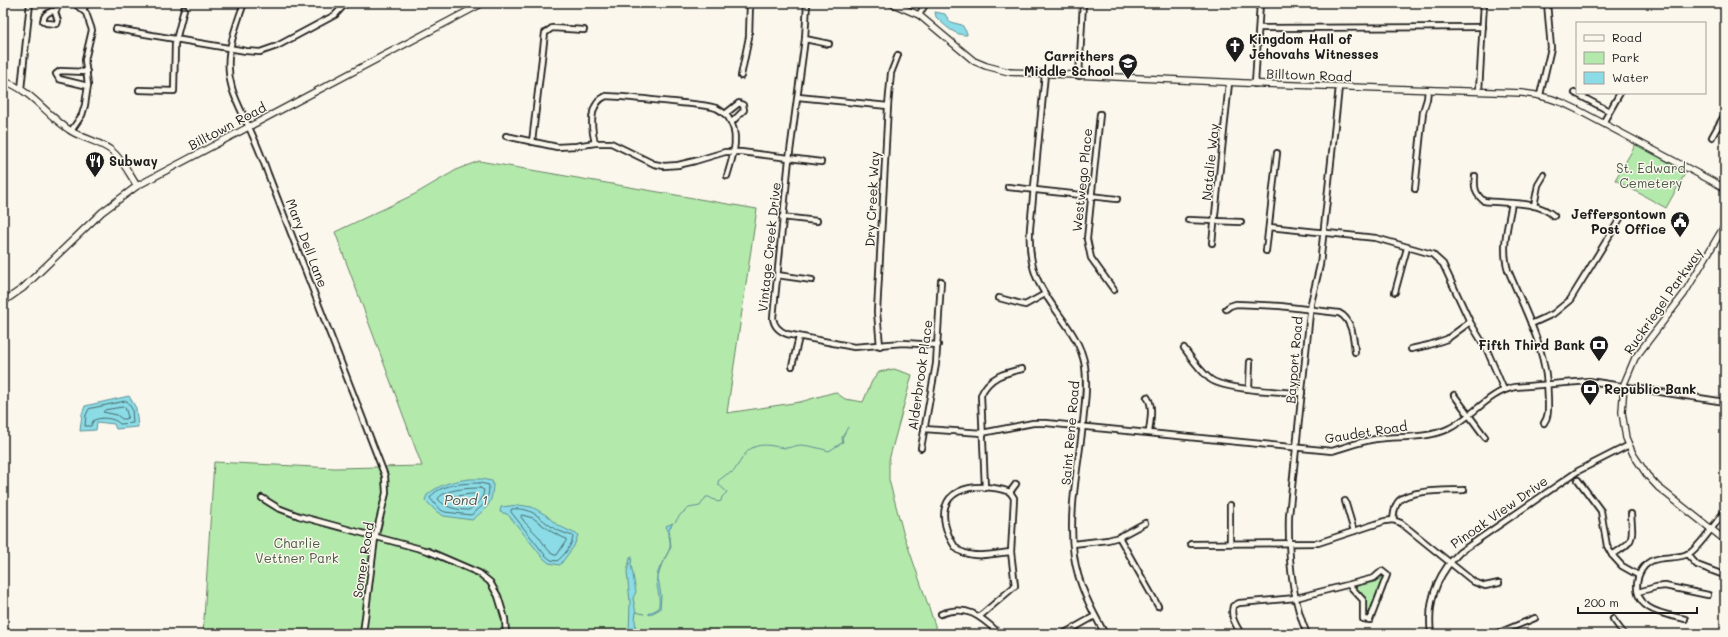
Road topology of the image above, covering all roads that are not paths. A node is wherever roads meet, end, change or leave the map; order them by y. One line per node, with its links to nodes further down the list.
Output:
1 (30, 3): 38 (street)
2 (60, 3): 18 (street)
3 (74, 3): 17 (street)
4 (87, 3): 17 (street)
5 (244, 3): 27 (street, Mary Dell Lane)
6 (484, 3): 53 (main road, Billtown Road)
7 (750, 3): 31 (street)
8 (807, 3): 25 (street, Vintage Creek Drive)
9 (891, 3): 19 (main road, Billtown Road)
10 (926, 3): 19 (street)
11 (1083, 3): 32 (street)
12 (1260, 3): 21 (street)
13 (1484, 3): 20 (street)
14 (1547, 3): 44 (street)
15 (345, 4): 27 (street)
16 (184, 9): 24 (street)
17 (83, 10): 29 (street)
18 (55, 12)
19 (919, 16): 30 (main road, Billtown Road)
20 (1483, 27): 21 (street); 41 (street)
21 (1259, 28): 35 (street)
22 (116, 29): 24 (street)
23 (584, 30): 57 (street)
24 (175, 39): 27 (street); 39 (street)
25 (805, 39): 26 (street); 45 (street, Vintage Creek Drive)
26 (829, 44)
27 (230, 48): 53 (street, Mary Dell Lane)
28 (898, 56): 46 (street, Dry Creek Way)
29 (87, 72): 36 (street); 36 (street)
30 (1045, 74): 32 (main road, Billtown Road); 70 (street, Saint Rene Road)
31 (741, 76)
32 (1079, 76): 34 (main road, Billtown Road)
33 (3, 80): 38 (main road)
34 (1229, 83): 35 (main road, Billtown Road); 80 (street, Natalie Way)
35 (1255, 84): 37 (main road, Billtown Road)
36 (88, 86): 54 (street)
37 (1338, 87): 40 (main road, Billtown Road); 84 (street, Bayport Road)
38 (21, 90): 54 (main road)
39 (139, 90)
40 (1428, 90): 41 (main road, Billtown Road); 69 (street)
41 (1479, 91): 44 (main road, Billtown Road)
42 (1577, 94): 47 (street)
43 (1619, 94): 47 (street)
44 (1540, 95): 52 (main road, Billtown Road)
45 (798, 97): 46 (street); 61 (street, Vintage Creek Drive)
46 (888, 106): 102 (street, Dry Creek Way)
47 (1609, 111): 52 (street)
48 (725, 114): 51 (street); 51 (street); 58 (street)
49 (1100, 114): 71 (street, Westwego Place)
50 (1725, 114): 56 (street)
51 (731, 123): 59 (street)
52 (1603, 123): 68 (main road, Billtown Road)
53 (249, 127): 66 (main road, Billtown Road); 130 (street, Mary Dell Lane)
54 (71, 131): 66 (main road)
55 (506, 136): 57 (street)
56 (1712, 137)
57 (532, 142): 58 (street)
58 (595, 143): 59 (street)
59 (734, 152): 61 (street); 64 (street)
60 (1277, 154): 83 (street)
61 (788, 159): 62 (street); 76 (street, Vintage Creek Drive)
62 (821, 162)
63 (1544, 175): 74 (street)
64 (727, 176)
65 (1475, 176): 73 (street)
66 (137, 186): 95 (main road, Billtown Road)
67 (1008, 186): 70 (street)
68 (1725, 188)
69 (1415, 189)
70 (1034, 190): 71 (street); 93 (street, Saint Rene Road)
71 (1091, 196): 72 (street); 91 (street, Westwego Place)
72 (1117, 199)
73 (1512, 203): 74 (street); 99 (street)
74 (1534, 206): 75 (street)
75 (1554, 216)
76 (782, 217): 79 (street); 88 (street, Vintage Creek Drive)
77 (1621, 217): 99 (street)
78 (1188, 220): 80 (street)
79 (817, 221)
80 (1215, 221): 81 (street); 85 (street, Natalie Way)
81 (1242, 222)
82 (1725, 224): 110 (main road, Ruckriegel Parkway)
83 (1269, 228): 84 (street); 87 (street)
84 (1324, 233): 86 (street); 97 (street, Bayport Road)
85 (1212, 243)
86 (1406, 248): 92 (street); 98 (street)
87 (1266, 251)
88 (777, 275): 89 (street); 100 (street, Vintage Creek Drive)
89 (812, 280)
90 (941, 281): 101 (street, Alderbrook Place)
91 (1114, 290)
92 (1395, 292)
93 (1045, 294): 94 (street); 119 (street, Saint Rene Road)
94 (999, 298)
95 (3, 302)
96 (1226, 309): 97 (street)
97 (1310, 310): 105 (street); 113 (street, Bayport Road)
98 (1470, 322): 104 (street); 112 (street)
99 (1531, 324): 109 (street)
100 (799, 336): 102 (street, Vintage Creek Drive); 107 (street)
101 (938, 344): 102 (street, Vintage Creek Drive); 120 (street, Alderbrook Place)
102 (880, 346)
103 (1184, 348): 111 (street)
104 (1411, 349)
105 (1355, 352)
106 (1250, 362): 111 (street)
107 (792, 366)
108 (1022, 368): 122 (street)
109 (1548, 384): 110 (street, Gaudet Road); 112 (street, Gaudet Road); 118 (street)
110 (1624, 386): 116 (street, Gaudet Road); 124 (main road, Ruckriegel Parkway)
111 (1249, 388): 113 (street)
112 (1504, 390): 117 (street, Gaudet Road)
113 (1302, 393): 126 (street, Bayport Road)
114 (1454, 395): 117 (street)
115 (1147, 397): 121 (street)
116 (1725, 402)
117 (1469, 416): 123 (street); 126 (street, Gaudet Road)
118 (1544, 423)
119 (1082, 426): 121 (street, Gaudet Road); 122 (street, Gaudet Road); 147 (street, Saint Rene Road)
120 (924, 429): 122 (street, Gaudet Road); 125 (street, Alderbrook Place)
121 (1149, 432): 126 (street, Gaudet Road)
122 (982, 433): 129 (street)
123 (1485, 437)
124 (1629, 445): 140 (main road, Ruckriegel Parkway); 152 (street, Pinoak View Drive)
125 (921, 448)
126 (1297, 448): 145 (street, Bayport Road)
127 (1578, 480): 151 (street)
128 (1016, 484): 132 (street)
129 (985, 488): 132 (street); 149 (street)
130 (386, 489): 143 (street, Somer Road)
131 (1464, 490): 138 (street)
132 (1010, 492): 149 (street)
133 (262, 498): 143 (street)
134 (1344, 501): 141 (street)
135 (1230, 504): 146 (street)
136 (1725, 511): 140 (street)
137 (1631, 514): 151 (street)
138 (1393, 520): 141 (street); 152 (street)
139 (1145, 523): 142 (street)
140 (1711, 529): 144 (main road, Ruckriegel Parkway); 150 (street)
141 (1354, 531): 145 (street)
142 (1119, 537): 147 (street); 160 (street)
143 (375, 538): 169 (street, Somer Road); 170 (street)
144 (1725, 540)
145 (1288, 542): 146 (street); 159 (street, Bayport Road)
146 (1230, 543): 148 (street)
147 (1073, 544): 163 (street, Saint Rene Road)
148 (1190, 544)
149 (1011, 552): 162 (street)
150 (1687, 554): 153 (street); 154 (street)
151 (1612, 555): 154 (street)
152 (1450, 562): 155 (street); 176 (street, Pinoak View Drive)
153 (1721, 574)
154 (1638, 575): 157 (street)
155 (1499, 583)
156 (1349, 585): 156 (street); 159 (street)
157 (1638, 592): 158 (street); 166 (street)
158 (1708, 595)
159 (1296, 598): 174 (street); 175 (street, Bayport Road)
160 (1158, 606)
161 (941, 614): 162 (street)
162 (980, 616): 171 (street)
163 (1095, 616): 172 (street); 173 (street, Saint Rene Road)
164 (1536, 618): 177 (street)
165 (1613, 619): 178 (street)
166 (1685, 619)
167 (3, 631): 168 (street)
168 (5, 634)
169 (363, 634)
170 (506, 634)
171 (1000, 634)
172 (1062, 634)
173 (1105, 634)
174 (1242, 634)
175 (1307, 634)
176 (1431, 634)
177 (1496, 634)
178 (1624, 634)

